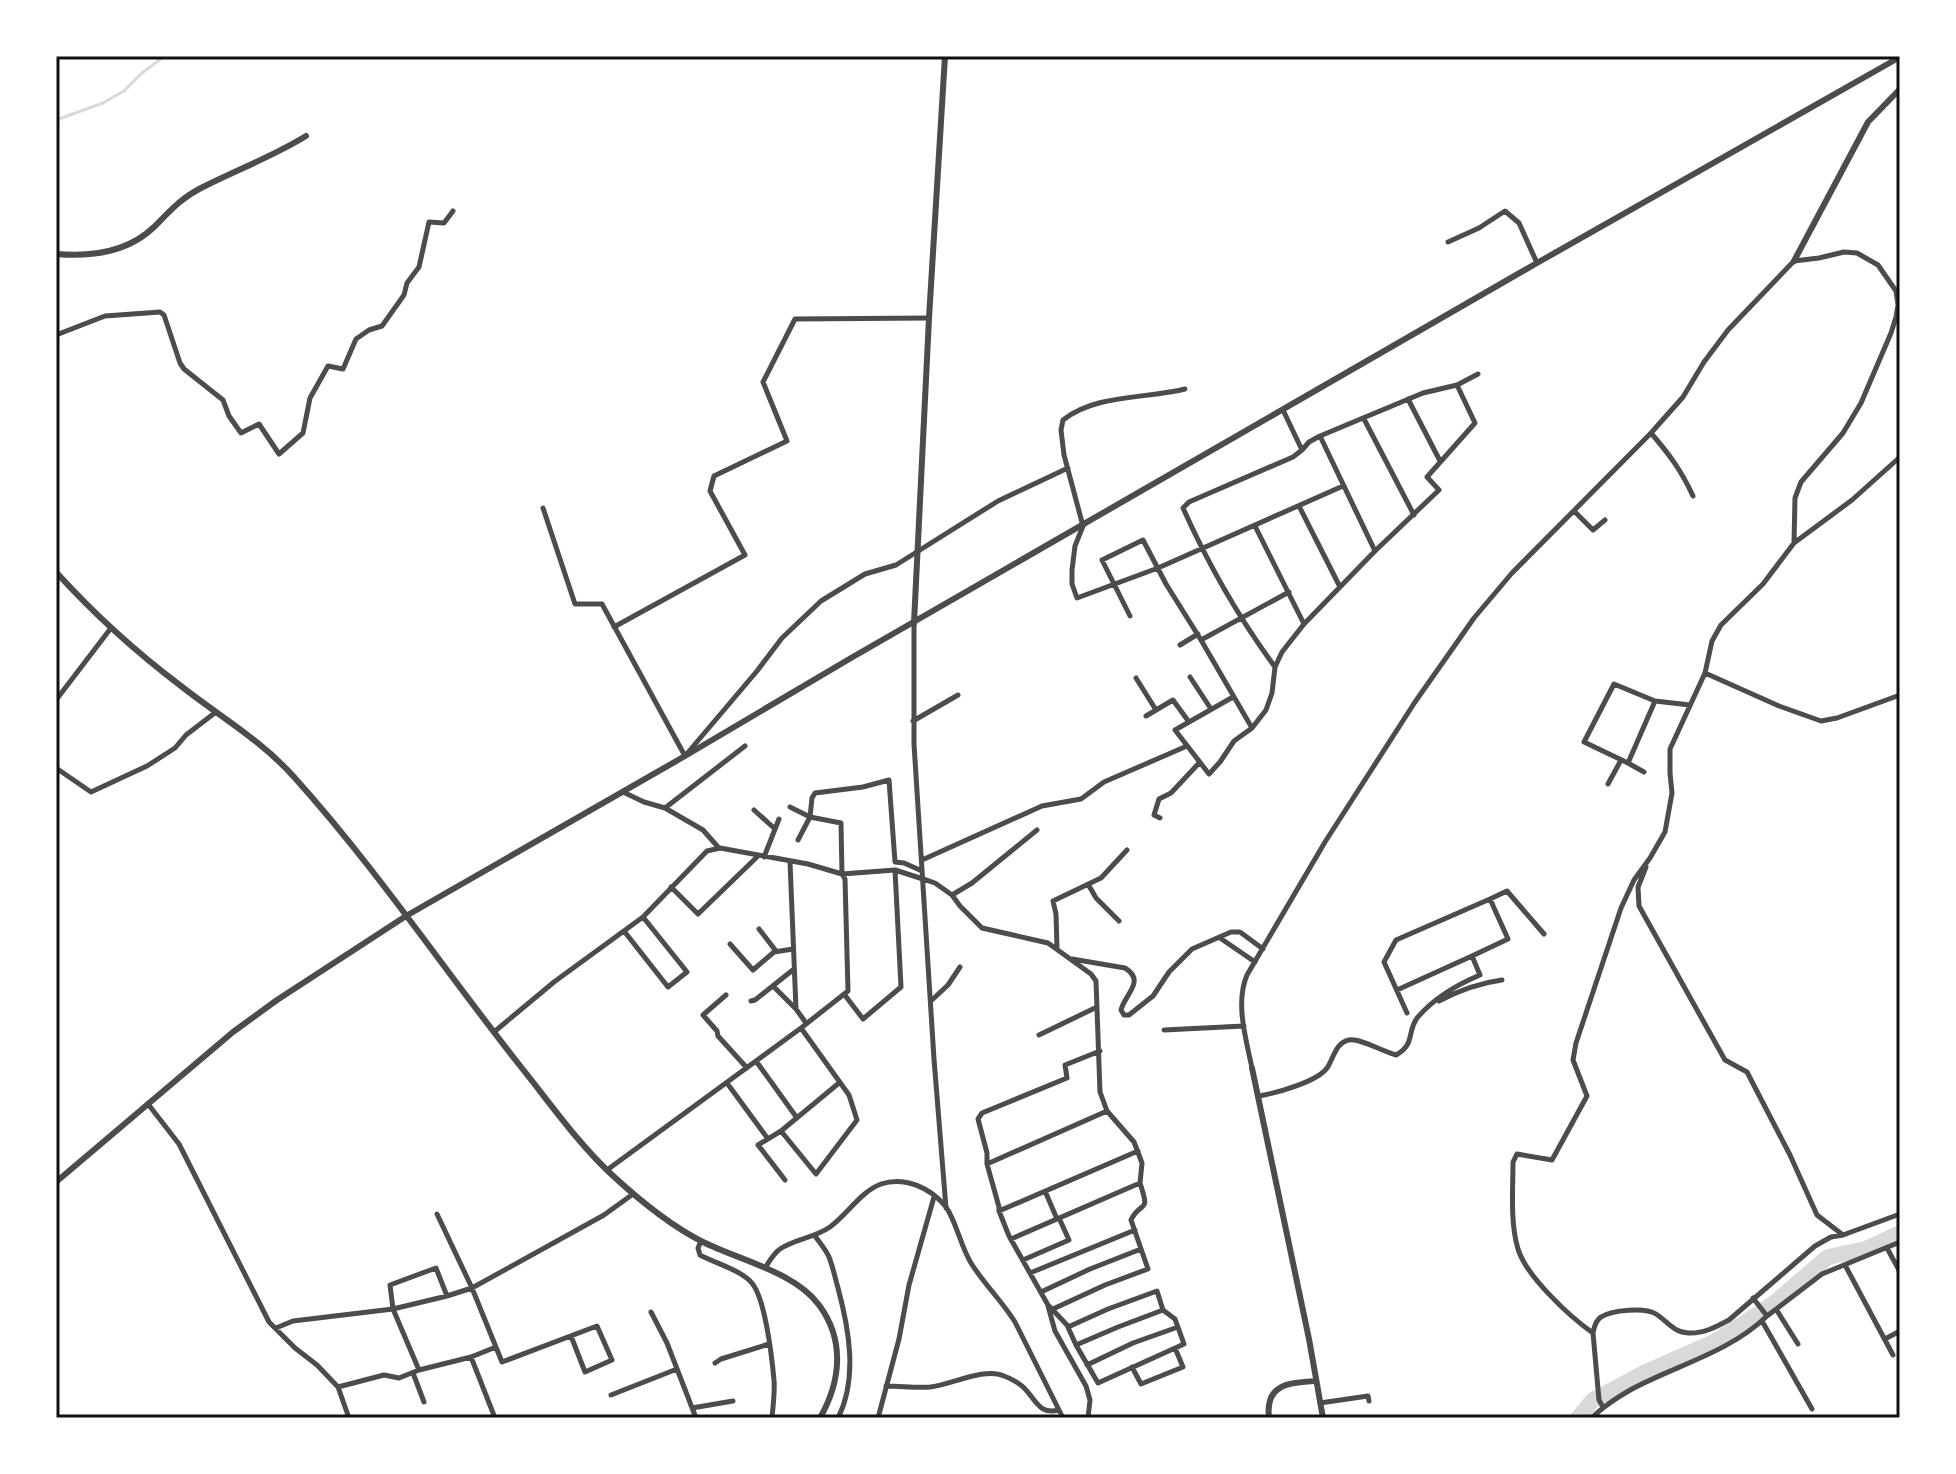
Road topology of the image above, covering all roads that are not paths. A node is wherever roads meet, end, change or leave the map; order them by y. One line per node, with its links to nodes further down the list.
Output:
1 (945, 56): 10 (street)
2 (1900, 57): 9 (street)
3 (1900, 89): 8 (street)
4 (306, 136): 7 (street)
5 (453, 211): 11 (street)
6 (1448, 242): 9 (street)
7 (56, 254)
8 (1794, 261): 18 (street); 33 (street)
9 (1537, 263): 16 (street)
10 (929, 318): 36 (street); 46 (street)
11 (56, 335)
12 (1478, 374): 13 (street)
13 (1457, 385): 15 (street); 22 (street)
14 (1185, 389): 23 (street)
15 (1408, 399): 17 (street); 22 (street)
16 (1283, 410): 20 (street); 31 (street)
17 (1364, 419): 19 (street); 29 (street)
18 (1651, 433): 25 (street); 28 (street)
19 (1320, 436): 20 (street); 24 (street)
20 (1302, 450): 34 (street)
21 (1900, 457): 33 (street)
22 (1440, 461): 29 (street)
23 (1068, 468): 31 (street); 36 (street)
24 (1343, 486): 26 (street); 35 (street)
25 (1693, 496)
26 (1299, 506): 32 (street); 40 (street)
27 (543, 508): 46 (street)
28 (1574, 511): 30 (street); 108 (street)
29 (1414, 515): 35 (street)
30 (1605, 520)
31 (1083, 526): 39 (street); 44 (street)
32 (1255, 526): 34 (street); 41 (street)
33 (1794, 543): 51 (street)
34 (1201, 549): 37 (street); 43 (street)
35 (1375, 551): 40 (street)
36 (917, 552): 44 (street); 69 (street)
37 (1158, 568): 39 (street); 39 (street); 48 (street)
38 (56, 572): 47 (street)
39 (1114, 585): 42 (street)
40 (1340, 587): 45 (street)
41 (1289, 592): 43 (street); 45 (street)
42 (1130, 616)
43 (1242, 617): 48 (street); 50 (street)
44 (914, 623): 64 (street); 69 (street)
45 (1304, 624): 50 (street)
46 (614, 627): 69 (street)
47 (111, 628): 57 (street); 62 (street)
48 (1200, 637): 49 (street); 56 (street)
49 (1180, 645)
50 (1275, 667): 66 (street)
51 (1705, 673): 55 (street); 59 (street)
52 (1190, 677): 60 (street)
53 (1136, 678): 61 (street)
54 (958, 695): 64 (street)
55 (1900, 695)
56 (1233, 697): 60 (street); 66 (street)
57 (56, 700)
58 (1655, 701): 59 (street); 70 (street); 72 (street)
59 (1690, 705): 89 (street)
60 (1211, 709): 65 (street)
61 (1156, 710): 63 (street); 65 (street)
62 (216, 712): 73 (street); 99 (street)
63 (1146, 716)
64 (913, 721): 90 (street)
65 (1189, 722): 68 (street)
66 (1252, 728): 71 (street)
67 (745, 746): 78 (street)
68 (1187, 746): 71 (street); 90 (street)
69 (685, 756): 76 (street)
70 (1621, 760): 72 (street); 75 (street)
71 (1200, 762): 81 (street)
72 (1628, 763): 74 (street)
73 (56, 768)
74 (1644, 772)
75 (1608, 784)
76 (623, 792): 78 (street); 99 (street)
77 (790, 807): 80 (street)
78 (665, 808): 86 (street)
79 (754, 810): 83 (street)
80 (810, 817): 85 (street); 93 (street); 94 (street)
81 (1160, 818)
82 (779, 819): 83 (street)
83 (775, 829): 88 (street)
84 (1037, 830): 97 (street)
85 (798, 840)
86 (719, 848): 88 (street); 96 (street)
87 (1127, 850): 95 (street)
88 (761, 856): 91 (street); 96 (street)
89 (1650, 858): 159 (street); 185 (street)
90 (922, 860): 94 (street)
91 (790, 862): 93 (street); 107 (street)
92 (895, 870): 93 (street); 94 (street); 119 (street)
93 (842, 874): 119 (street)
94 (923, 875): 97 (street); 122 (street)
95 (1088, 884): 101 (street); 109 (street)
96 (671, 887): 100 (street)
97 (952, 895): 109 (street)
98 (1490, 899): 104 (street); 111 (street); 118 (street)
99 (406, 916): 130 (street); 139 (street)
100 (643, 917): 103 (street); 103 (street)
101 (1119, 921)
102 (759, 929): 110 (street)
103 (624, 931): 130 (street)
104 (1544, 934)
105 (1220, 938): 108 (street); 112 (street); 113 (street)
106 (730, 944): 110 (street)
107 (793, 949): 110 (street); 115 (street)
108 (1263, 949): 113 (street)
109 (1057, 950): 112 (street)
110 (777, 952)
111 (1472, 956): 118 (street); 123 (street)
112 (1071, 959): 124 (street)
113 (1255, 962): 128 (street)
114 (960, 967): 122 (street)
115 (794, 969): 117 (street); 125 (street)
116 (1502, 980): 123 (street)
117 (773, 986): 121 (street); 125 (street)
118 (1397, 990): 126 (street)
119 (844, 994): 127 (street)
120 (726, 995): 134 (street)
121 (751, 1001)
122 (931, 1001): 153 (street)
123 (1430, 1005): 138 (street)
124 (1097, 1007): 131 (street); 132 (street)
125 (796, 1009): 127 (street)
126 (1407, 1013)
127 (804, 1026): 133 (street); 137 (street)
128 (1244, 1026): 129 (street); 135 (street)
129 (1164, 1030)
130 (494, 1032): 146 (street)
131 (1039, 1035)
132 (1100, 1051): 140 (street); 145 (street)
133 (756, 1061): 134 (street); 141 (street)
134 (747, 1068): 136 (street)
135 (1252, 1068): 138 (street)
136 (727, 1083): 143 (street); 146 (street)
137 (839, 1083): 141 (street); 142 (street)
138 (1259, 1096): 200 (street)
139 (148, 1104): 148 (street); 183 (street)
140 (1107, 1111): 144 (street); 145 (street)
141 (797, 1118): 142 (street)
142 (781, 1131): 143 (street)
143 (768, 1139): 147 (street)
144 (1138, 1151): 149 (street); 150 (street)
145 (987, 1164): 154 (street)
146 (607, 1170): 151 (street)
147 (785, 1180)
148 (56, 1182)
149 (1140, 1183): 157 (street); 158 (street)
150 (1045, 1191): 154 (street); 157 (street)
151 (633, 1194): 162 (street); 171 (street)
152 (934, 1197): 153 (street); 160 (street); 201 (street)
153 (946, 1208): 211 (street)
154 (999, 1211): 161 (street)
155 (437, 1214): 171 (street)
156 (1900, 1214): 159 (street)
157 (1058, 1219): 161 (street); 166 (street)
158 (1135, 1230): 165 (street); 170 (street)
159 (1843, 1235): 174 (street)
160 (815, 1236): 168 (street); 217 (street)
161 (1011, 1239): 166 (street)
162 (701, 1241): 168 (street); 188 (street)
163 (1900, 1242): 164 (street)
164 (1887, 1248): 167 (street); 169 (street)
165 (1141, 1249): 172 (street); 175 (street)
166 (1023, 1260): 170 (street)
167 (1845, 1265): 177 (street); 187 (street)
168 (764, 1269): 216 (street)
169 (1900, 1272)
170 (1030, 1273): 172 (street)
171 (472, 1288): 173 (street); 191 (street)
172 (1041, 1292): 175 (street)
173 (447, 1296): 176 (street); 176 (street)
174 (1753, 1298): 180 (street); 185 (street)
175 (1050, 1307): 181 (street); 220 (street)
176 (393, 1309): 183 (street); 199 (street)
177 (1776, 1309): 180 (street); 189 (street)
178 (1163, 1310): 181 (street); 182 (street); 190 (street)
179 (651, 1312): 198 (street)
180 (1765, 1318): 208 (street); 210 (street)
181 (1068, 1327): 190 (street)
182 (1178, 1327): 192 (street); 196 (street)
183 (276, 1328): 202 (street)
184 (1900, 1331): 187 (street)
185 (1593, 1333): 208 (street)
186 (571, 1336): 186 (street); 191 (street)
187 (1885, 1339): 193 (street)
188 (769, 1344): 195 (street); 215 (street)
189 (1798, 1344)
190 (1076, 1345): 196 (street)
191 (496, 1347): 194 (street)
192 (1175, 1348): 197 (street); 197 (street)
193 (1893, 1355)
194 (471, 1357): 199 (street); 213 (street)
195 (715, 1363)
196 (1087, 1365): 197 (street)
197 (1132, 1367)
198 (677, 1369): 203 (street); 209 (street)
199 (416, 1372): 202 (street); 206 (street)
200 (1315, 1381): 207 (street); 221 (street)
201 (886, 1386): 211 (street); 218 (street)
202 (338, 1387): 212 (street)
203 (611, 1395)
204 (733, 1401): 209 (street)
205 (1369, 1401): 207 (street)
206 (424, 1402)
207 (1319, 1403): 222 (street)
208 (1603, 1407): 223 (street)
209 (692, 1408): 214 (street)
210 (1812, 1409)
211 (1059, 1410): 219 (street)
212 (349, 1418)
213 (495, 1418)
214 (696, 1418)
215 (772, 1418)
216 (820, 1418)
217 (838, 1418)
218 (878, 1418)
219 (1063, 1418)
220 (1088, 1418)
221 (1269, 1418)
222 (1323, 1418)
223 (1592, 1418)

